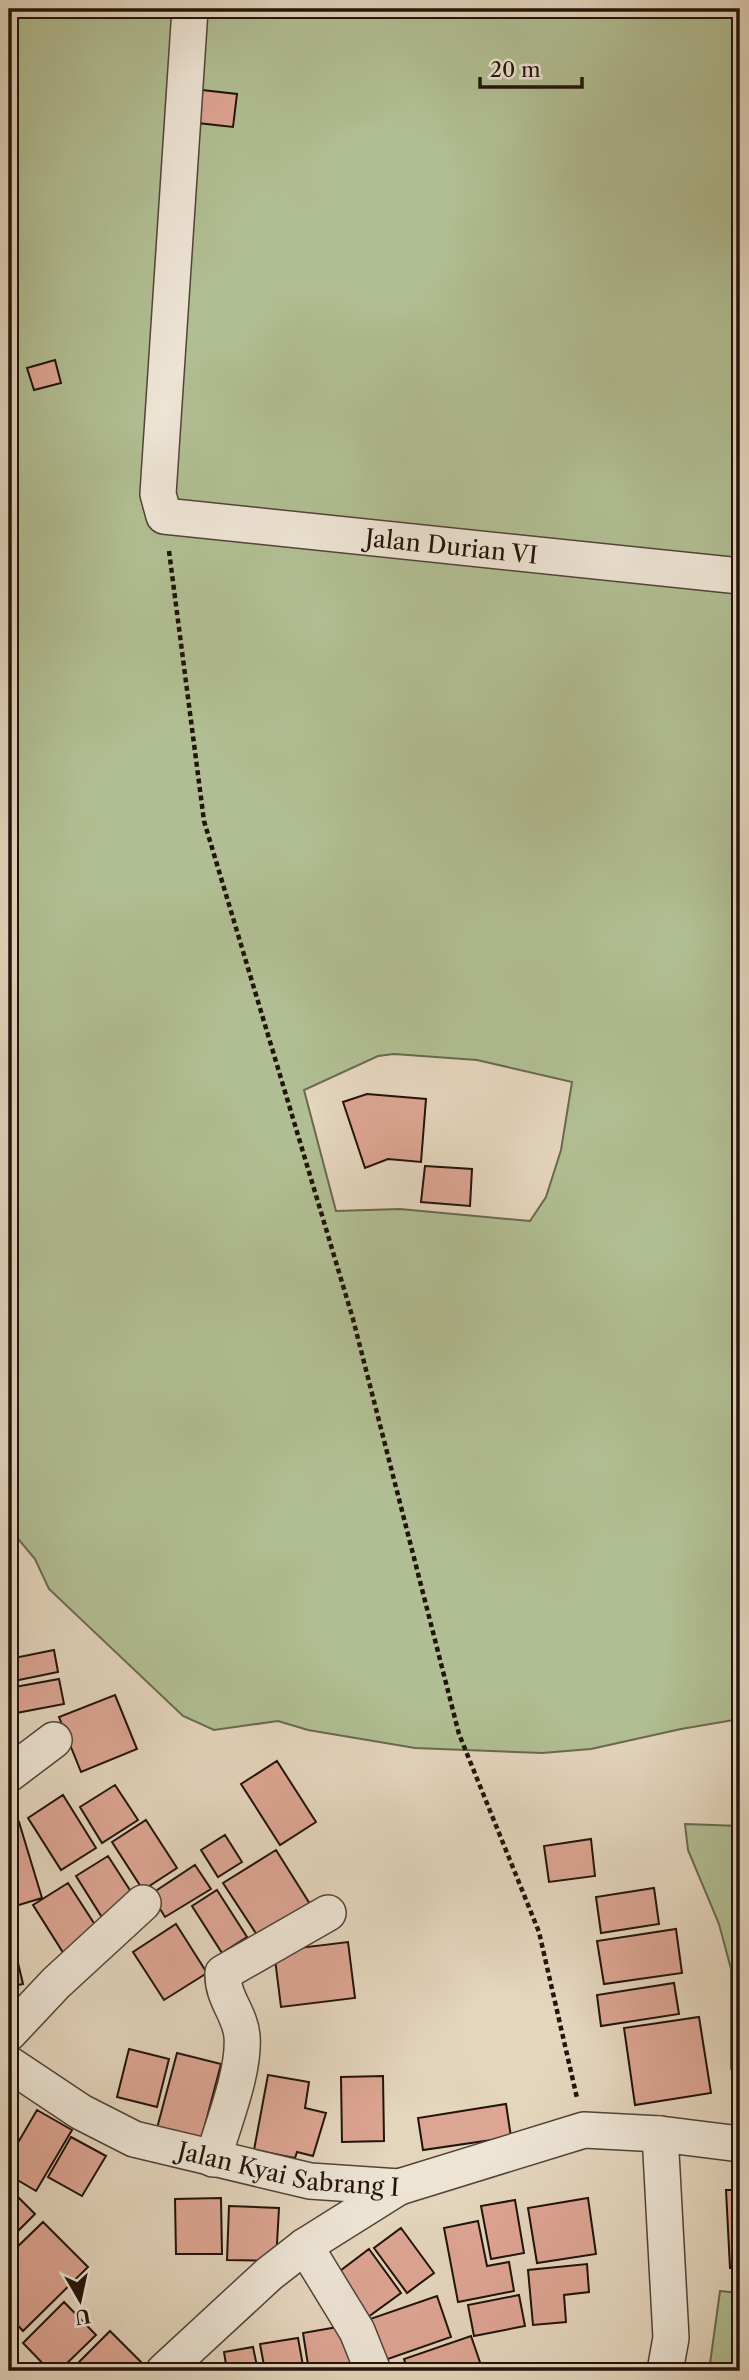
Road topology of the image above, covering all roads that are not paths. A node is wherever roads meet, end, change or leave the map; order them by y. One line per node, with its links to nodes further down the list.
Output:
1 (190, 9): 2 (street, Jalan Durian VI)
2 (740, 576)
3 (54, 1740): 4 (street)
4 (9, 1774)
5 (143, 1903): 7 (street)
6 (328, 1913): 11 (street)
7 (9, 2033)
8 (9, 2064): 11 (street, Jalan Kyai Sabrang I)
9 (660, 2134): 10 (street); 12 (street, Jalan Kyai Sabrang I); 16 (street)
10 (740, 2144)
11 (213, 2158): 12 (street, Jalan Kyai Sabrang I)
12 (399, 2187): 13 (street)
13 (305, 2246): 14 (street); 15 (street)
14 (164, 2371)
15 (373, 2371)
16 (665, 2371)

